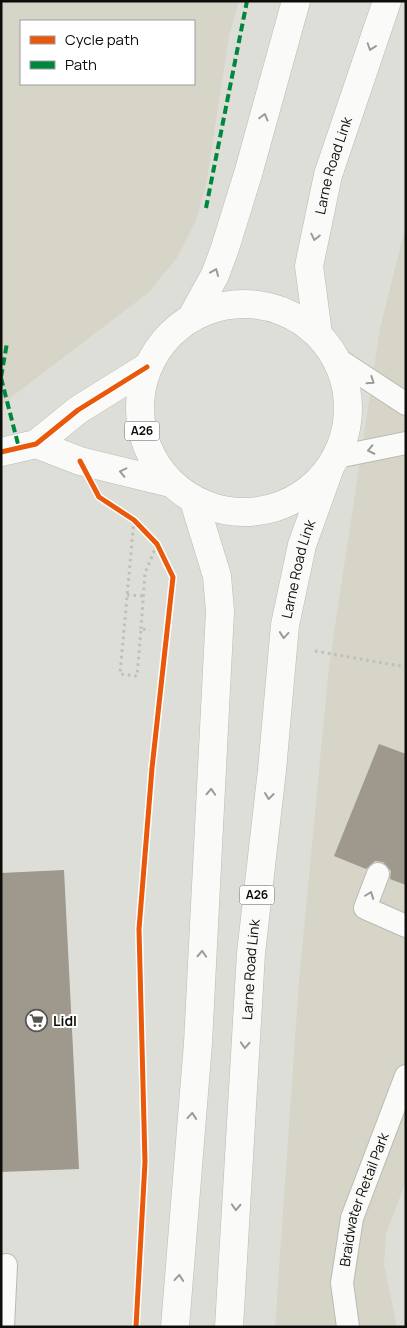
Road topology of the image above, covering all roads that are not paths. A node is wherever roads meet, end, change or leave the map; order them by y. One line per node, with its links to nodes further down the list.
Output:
1 (296, 1): 3 (main road, A26, one-way to 1)
2 (387, 1): 4 (main road, Larne Road Link / A26, one-way to 4)
3 (193, 315): 4 (main road, A26); 6 (main road, A26)
4 (318, 334): 5 (main road, A26)
5 (336, 358): 7 (lane, one-way to 7); 11 (main road, A26)
6 (147, 367): 9 (main road); 12 (main road, A26)
7 (406, 404)
8 (406, 443): 11 (lane, one-way to 11)
9 (36, 444): 10 (main road); 12 (main road, one-way to 9)
10 (1, 452)
11 (333, 463): 13 (main road, A26); 20 (main road, Larne Road Link / A26, one-way to 20)
12 (170, 483): 13 (main road, A26)
13 (194, 501): 19 (main road, one-way to 13)
14 (378, 874): 15 (lane, one-way to 14)
15 (406, 926)
16 (406, 1076): 21 (lane, Braidwater Retail Park)
17 (6, 1265): 18 (lane)
18 (3, 1327)
19 (174, 1327)
20 (228, 1327)
21 (348, 1327)

